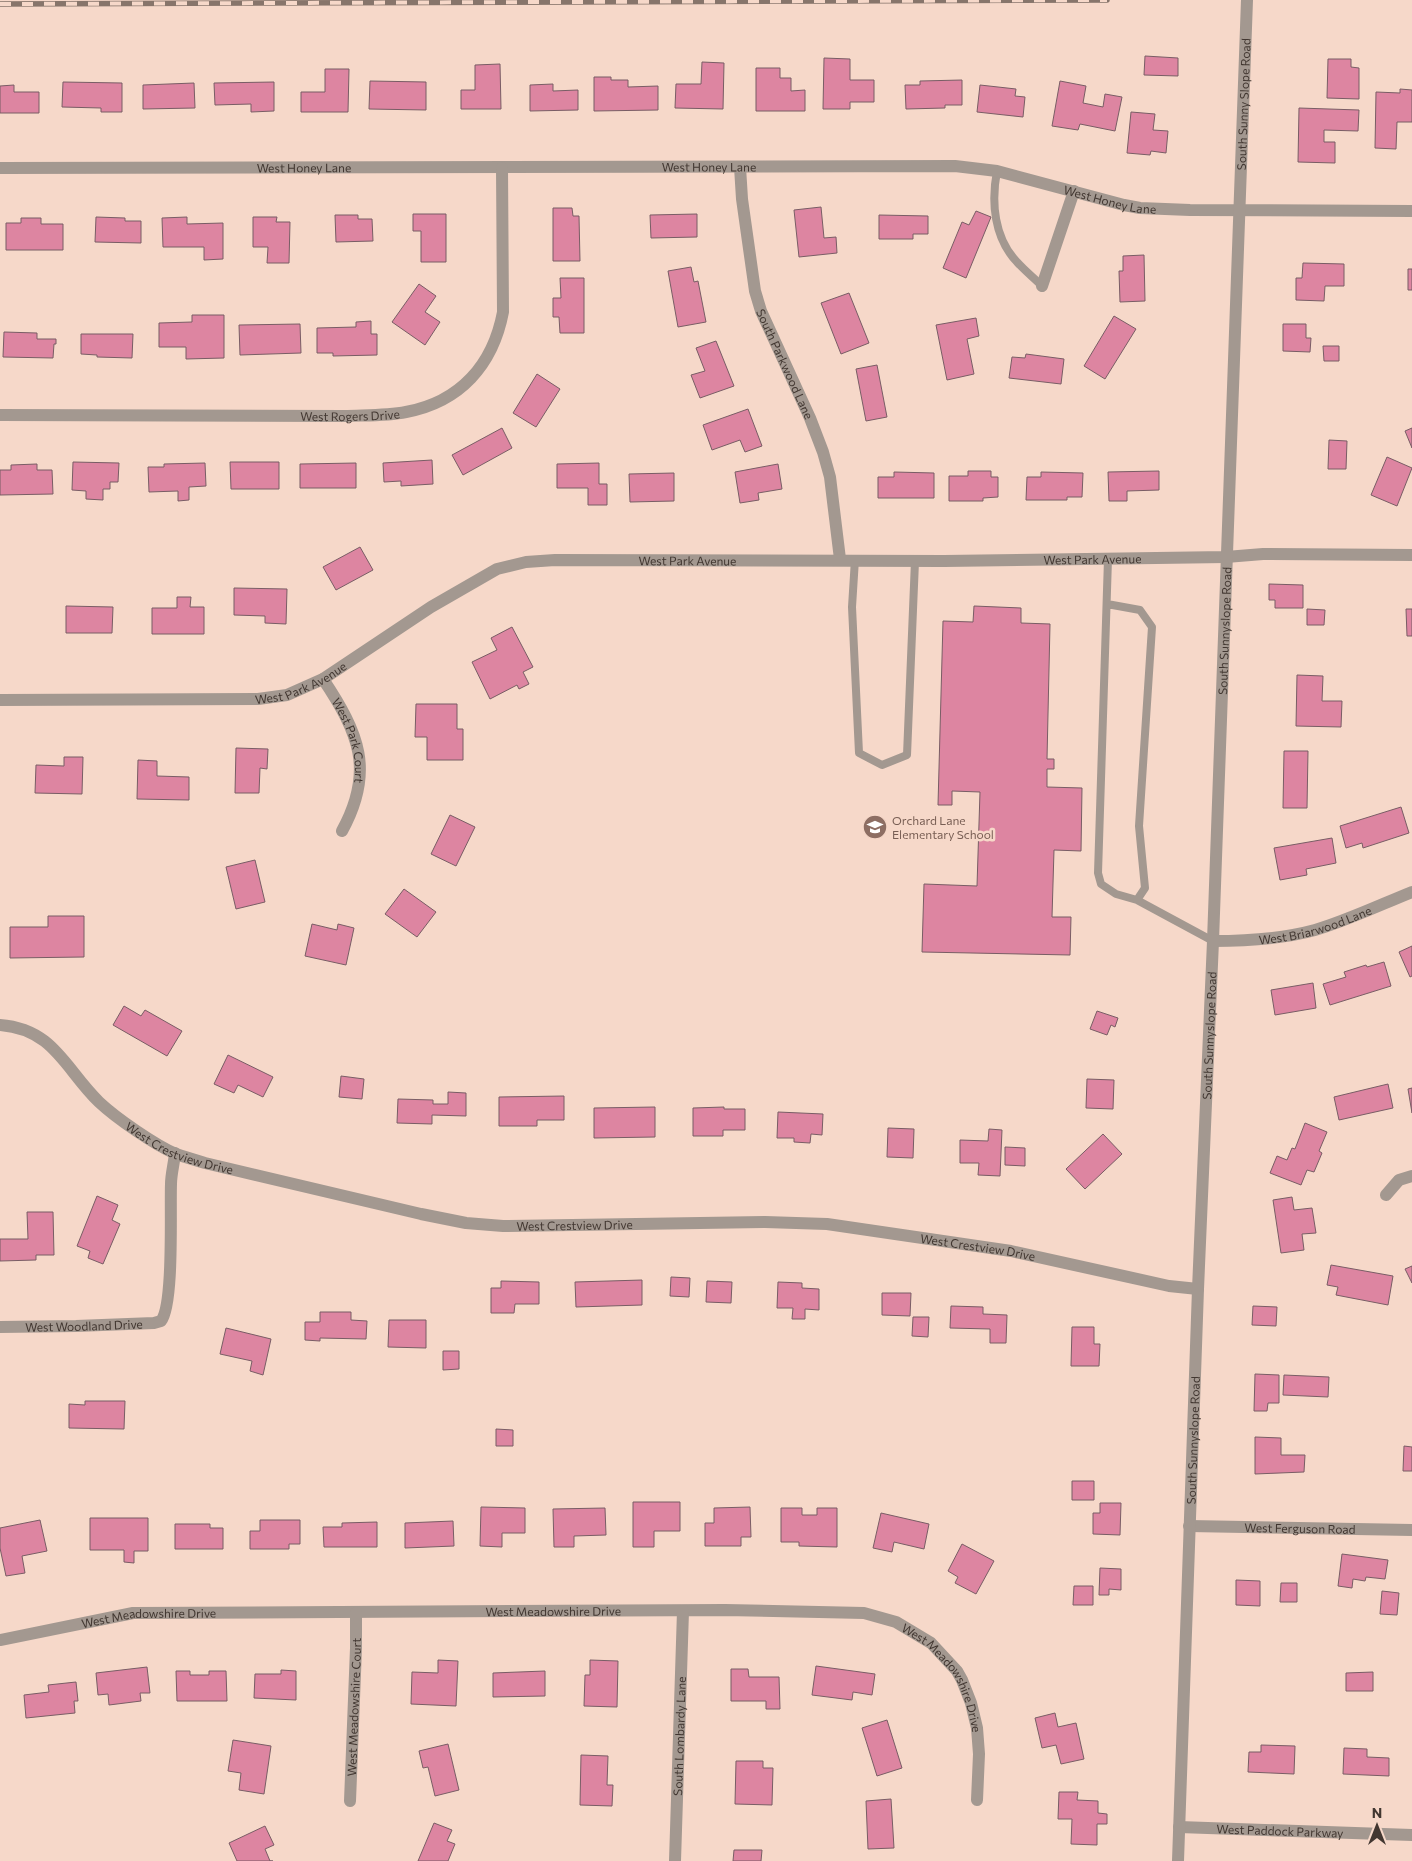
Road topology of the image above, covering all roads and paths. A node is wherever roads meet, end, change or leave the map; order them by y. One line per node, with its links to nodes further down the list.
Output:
1 (1246, 0): 7 (street, South Sunny Slope Road)
2 (740, 167): 4 (street, West Honey Lane); 5 (street, West Honey Lane); 13 (street, South Parkwood Lane)
3 (0, 168): 4 (street, West Honey Lane)
4 (502, 168): 10 (street, West Rogers Drive)
5 (997, 171): 6 (street, West Honey Lane); 9 (lane)
6 (1074, 191): 7 (street, West Honey Lane); 9 (street)
7 (1239, 210): 8 (street, West Honey Lane); 12 (street, South Sunnyslope Road)
8 (1412, 211)
9 (1042, 286)
10 (0, 415)
11 (1412, 555): 12 (street, West Park Avenue)
12 (1226, 557): 15 (street, West Park Avenue); 23 (street, South Sunnyslope Road)
13 (840, 559): 14 (street, West Park Avenue); 18 (street, West Park Avenue)
14 (854, 559): 16 (street, West Park Avenue); 16 (lane)
15 (1108, 559): 16 (street, West Park Avenue); 17 (lane)
16 (915, 560)
17 (1111, 605): 22 (lane); 22 (lane)
18 (323, 679): 19 (street, West Park Avenue); 20 (street, West Park Court)
19 (0, 700)
20 (342, 832)
21 (1412, 892): 23 (street, West Briarwood Lane)
22 (1137, 900): 23 (lane)
23 (1213, 941): 28 (street, South Sunnyslope Road)
24 (0, 1025): 25 (street, West Crestview Drive)
25 (175, 1153): 28 (street, West Crestview Drive); 29 (street, West Woodland Drive)
26 (1412, 1176): 27 (street)
27 (1386, 1196)
28 (1198, 1289): 30 (street, South Sunnyslope Road)
29 (0, 1327)
30 (1189, 1526): 31 (street, West Ferguson Road); 37 (street, South Sunnyslope Road)
31 (1412, 1530)
32 (683, 1611): 33 (street, West Meadowshire Drive); 35 (street, West Meadowshire Drive); 39 (street, South Lombardy Lane)
33 (356, 1613): 34 (street, West Meadowshire Drive); 36 (street, West Meadowshire Court)
34 (0, 1640)
35 (977, 1800)
36 (350, 1801)
37 (1179, 1827): 38 (street, West Paddock Parkway); 40 (street, South Sunnyslope Road)
38 (1412, 1835)
39 (675, 1861)
40 (1178, 1861)

